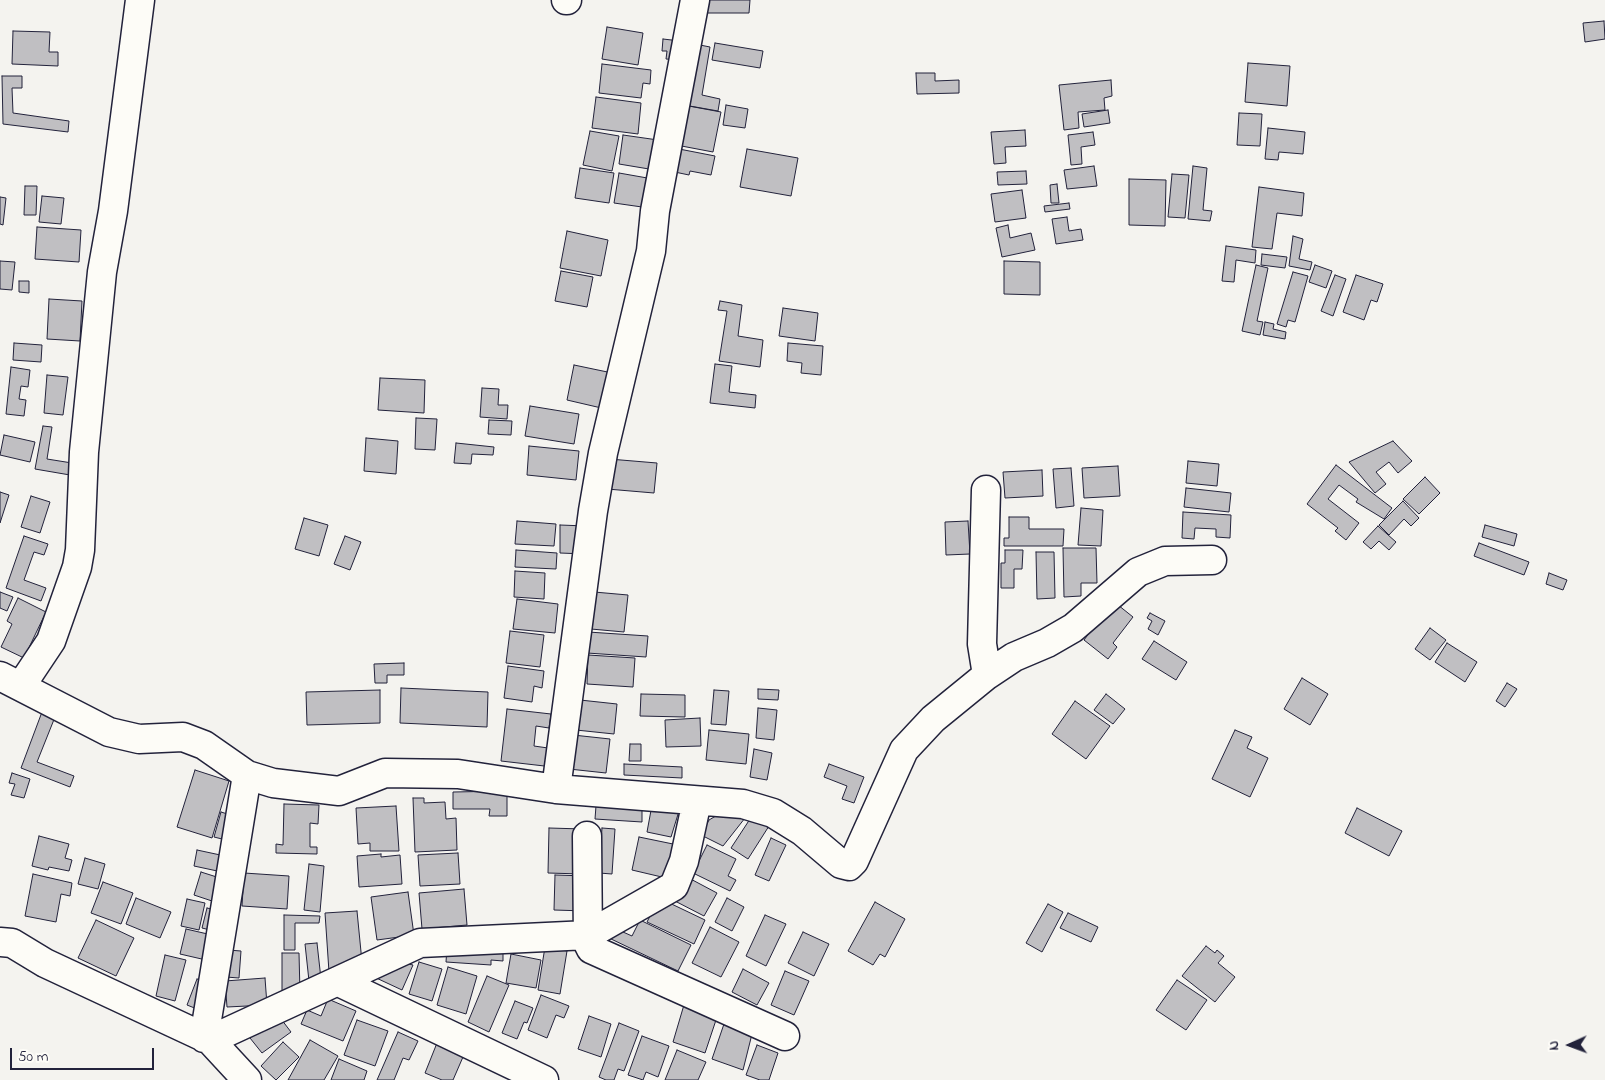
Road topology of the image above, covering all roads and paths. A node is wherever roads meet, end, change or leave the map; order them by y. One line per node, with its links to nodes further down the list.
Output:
1 (140, 0): 6 (street)
2 (695, 0): 8 (street)
3 (986, 490): 5 (street)
4 (1212, 560): 5 (street)
5 (987, 675): 9 (street)
6 (11, 681): 7 (street)
7 (247, 775): 8 (street); 15 (street)
8 (556, 789): 9 (street)
9 (697, 801): 11 (street)
10 (587, 836): 11 (street)
11 (588, 935): 13 (street); 14 (street)
12 (0, 942): 15 (street)
13 (339, 982): 15 (street); 17 (street)
14 (785, 1036)
15 (207, 1039): 16 (street)
16 (247, 1080)
17 (544, 1080)

